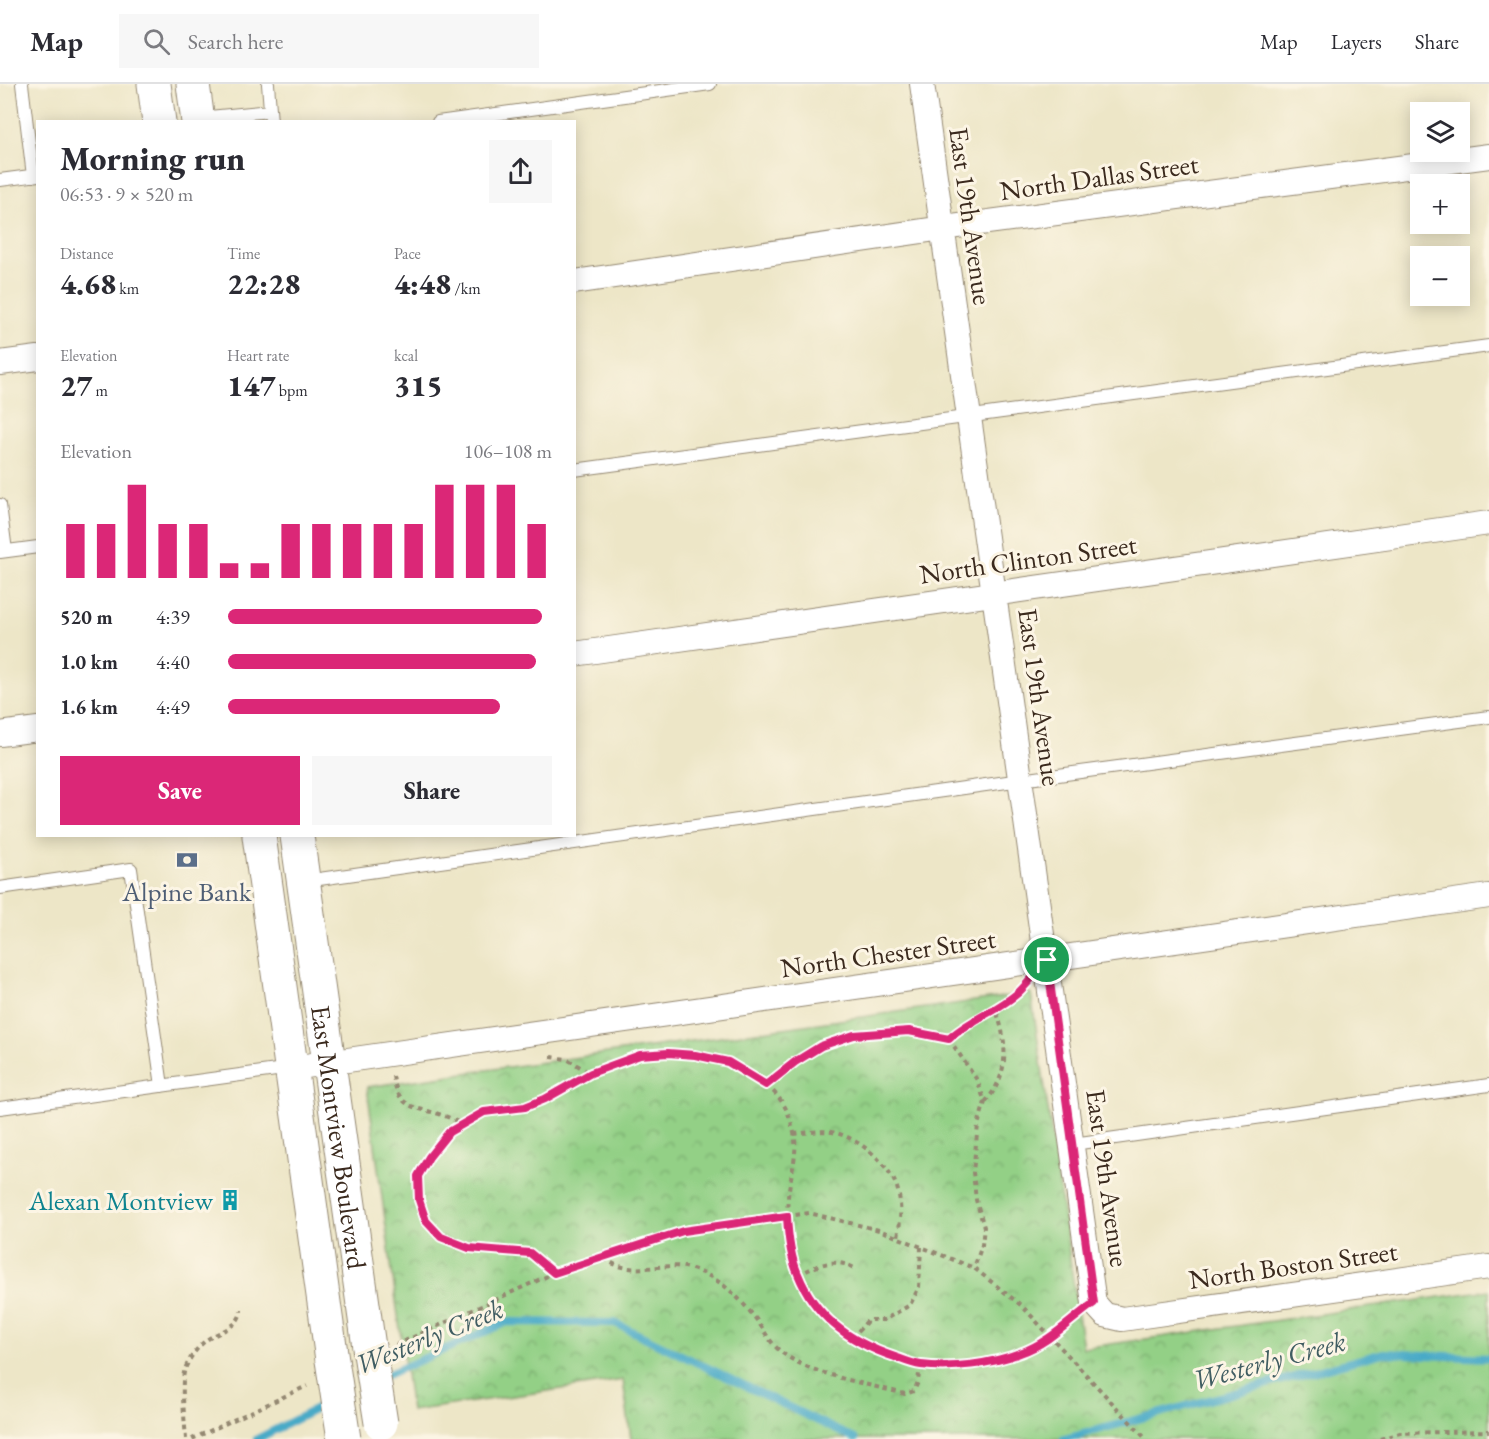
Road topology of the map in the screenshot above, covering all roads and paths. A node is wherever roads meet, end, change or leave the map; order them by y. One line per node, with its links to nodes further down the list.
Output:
1 (22, 84): 12 (lane)
2 (154, 84): 8 (main road)
3 (193, 84): 9 (main road)
4 (268, 84): 7 (lane)
5 (710, 84): 10 (lane)
6 (922, 84): 14 (street, East 19th Avenue)
7 (270, 116): 9 (lane)
8 (159, 120)
9 (198, 120)
10 (452, 120)
11 (1489, 156): 14 (street, North Dallas Street)
12 (35, 176): 13 (lane)
13 (0, 180)
14 (943, 228): 15 (street, North Dallas Street); 19 (street, East 19th Avenue)
15 (576, 282)
16 (1489, 346): 19 (lane)
17 (36, 358): 18 (street)
18 (0, 363)
19 (970, 416): 20 (lane); 26 (street, East 19th Avenue)
20 (576, 470)
21 (0, 505): 22 (lane)
22 (0, 511): 25 (lane)
23 (1489, 523): 26 (street, North Clinton Street)
24 (36, 547): 25 (lane)
25 (3, 552)
26 (995, 594): 27 (street, North Clinton Street); 31 (street, East 19th Avenue)
27 (576, 654)
28 (1489, 717): 31 (lane)
29 (36, 729): 30 (street)
30 (0, 734)
31 (1021, 780): 34 (lane); 37 (street, East 19th Avenue)
32 (259, 837): 42 (main road, East Montview Boulevard)
33 (297, 837): 34 (main road, East Montview Boulevard)
34 (303, 882): 41 (main road, East Montview Boulevard)
35 (0, 888): 47 (lane)
36 (1489, 896): 37 (street, North Chester Street)
37 (1047, 960): 38 (path); 41 (street, North Chester Street); 52 (street, East 19th Avenue)
38 (995, 1008): 39 (path); 48 (path)
39 (949, 1039): 45 (path); 48 (path)
40 (543, 1056): 43 (path)
41 (330, 1062): 42 (street, North Chester Street); 66 (main road, East Montview Boulevard)
42 (292, 1068): 47 (lane); 73 (main road, East Montview Boulevard, bridge)
43 (591, 1073): 45 (path); 50 (path)
44 (393, 1076): 50 (path)
45 (766, 1085): 51 (path)
46 (1489, 1085): 52 (lane)
47 (162, 1086): 49 (lane)
48 (985, 1102): 59 (path)
49 (0, 1108)
50 (462, 1125): 60 (path)
51 (794, 1134): 53 (path); 54 (path)
52 (1073, 1144): 62 (street, East 19th Avenue)
53 (787, 1216): 54 (path); 56 (path); 61 (path)
54 (898, 1238): 55 (path)
55 (921, 1247): 59 (path); 64 (path)
56 (603, 1257): 60 (path); 67 (path)
57 (1489, 1267): 62 (street, North Boston Street)
58 (854, 1268): 61 (path)
59 (974, 1268): 65 (path)
60 (554, 1273): 66 (path)
61 (798, 1275): 64 (path)
62 (1100, 1309): 65 (path)
63 (241, 1310): 71 (path)
64 (852, 1338): 67 (path)
65 (1052, 1338): 67 (path); 74 (path)
66 (380, 1347): 69 (main road, East Montview Boulevard, bridge)
67 (920, 1365)
68 (308, 1385): 72 (path)
69 (382, 1431)
70 (1489, 1431): 75 (path)
71 (186, 1439)
72 (192, 1439)
73 (344, 1439)
74 (1146, 1439)
75 (1380, 1439)

